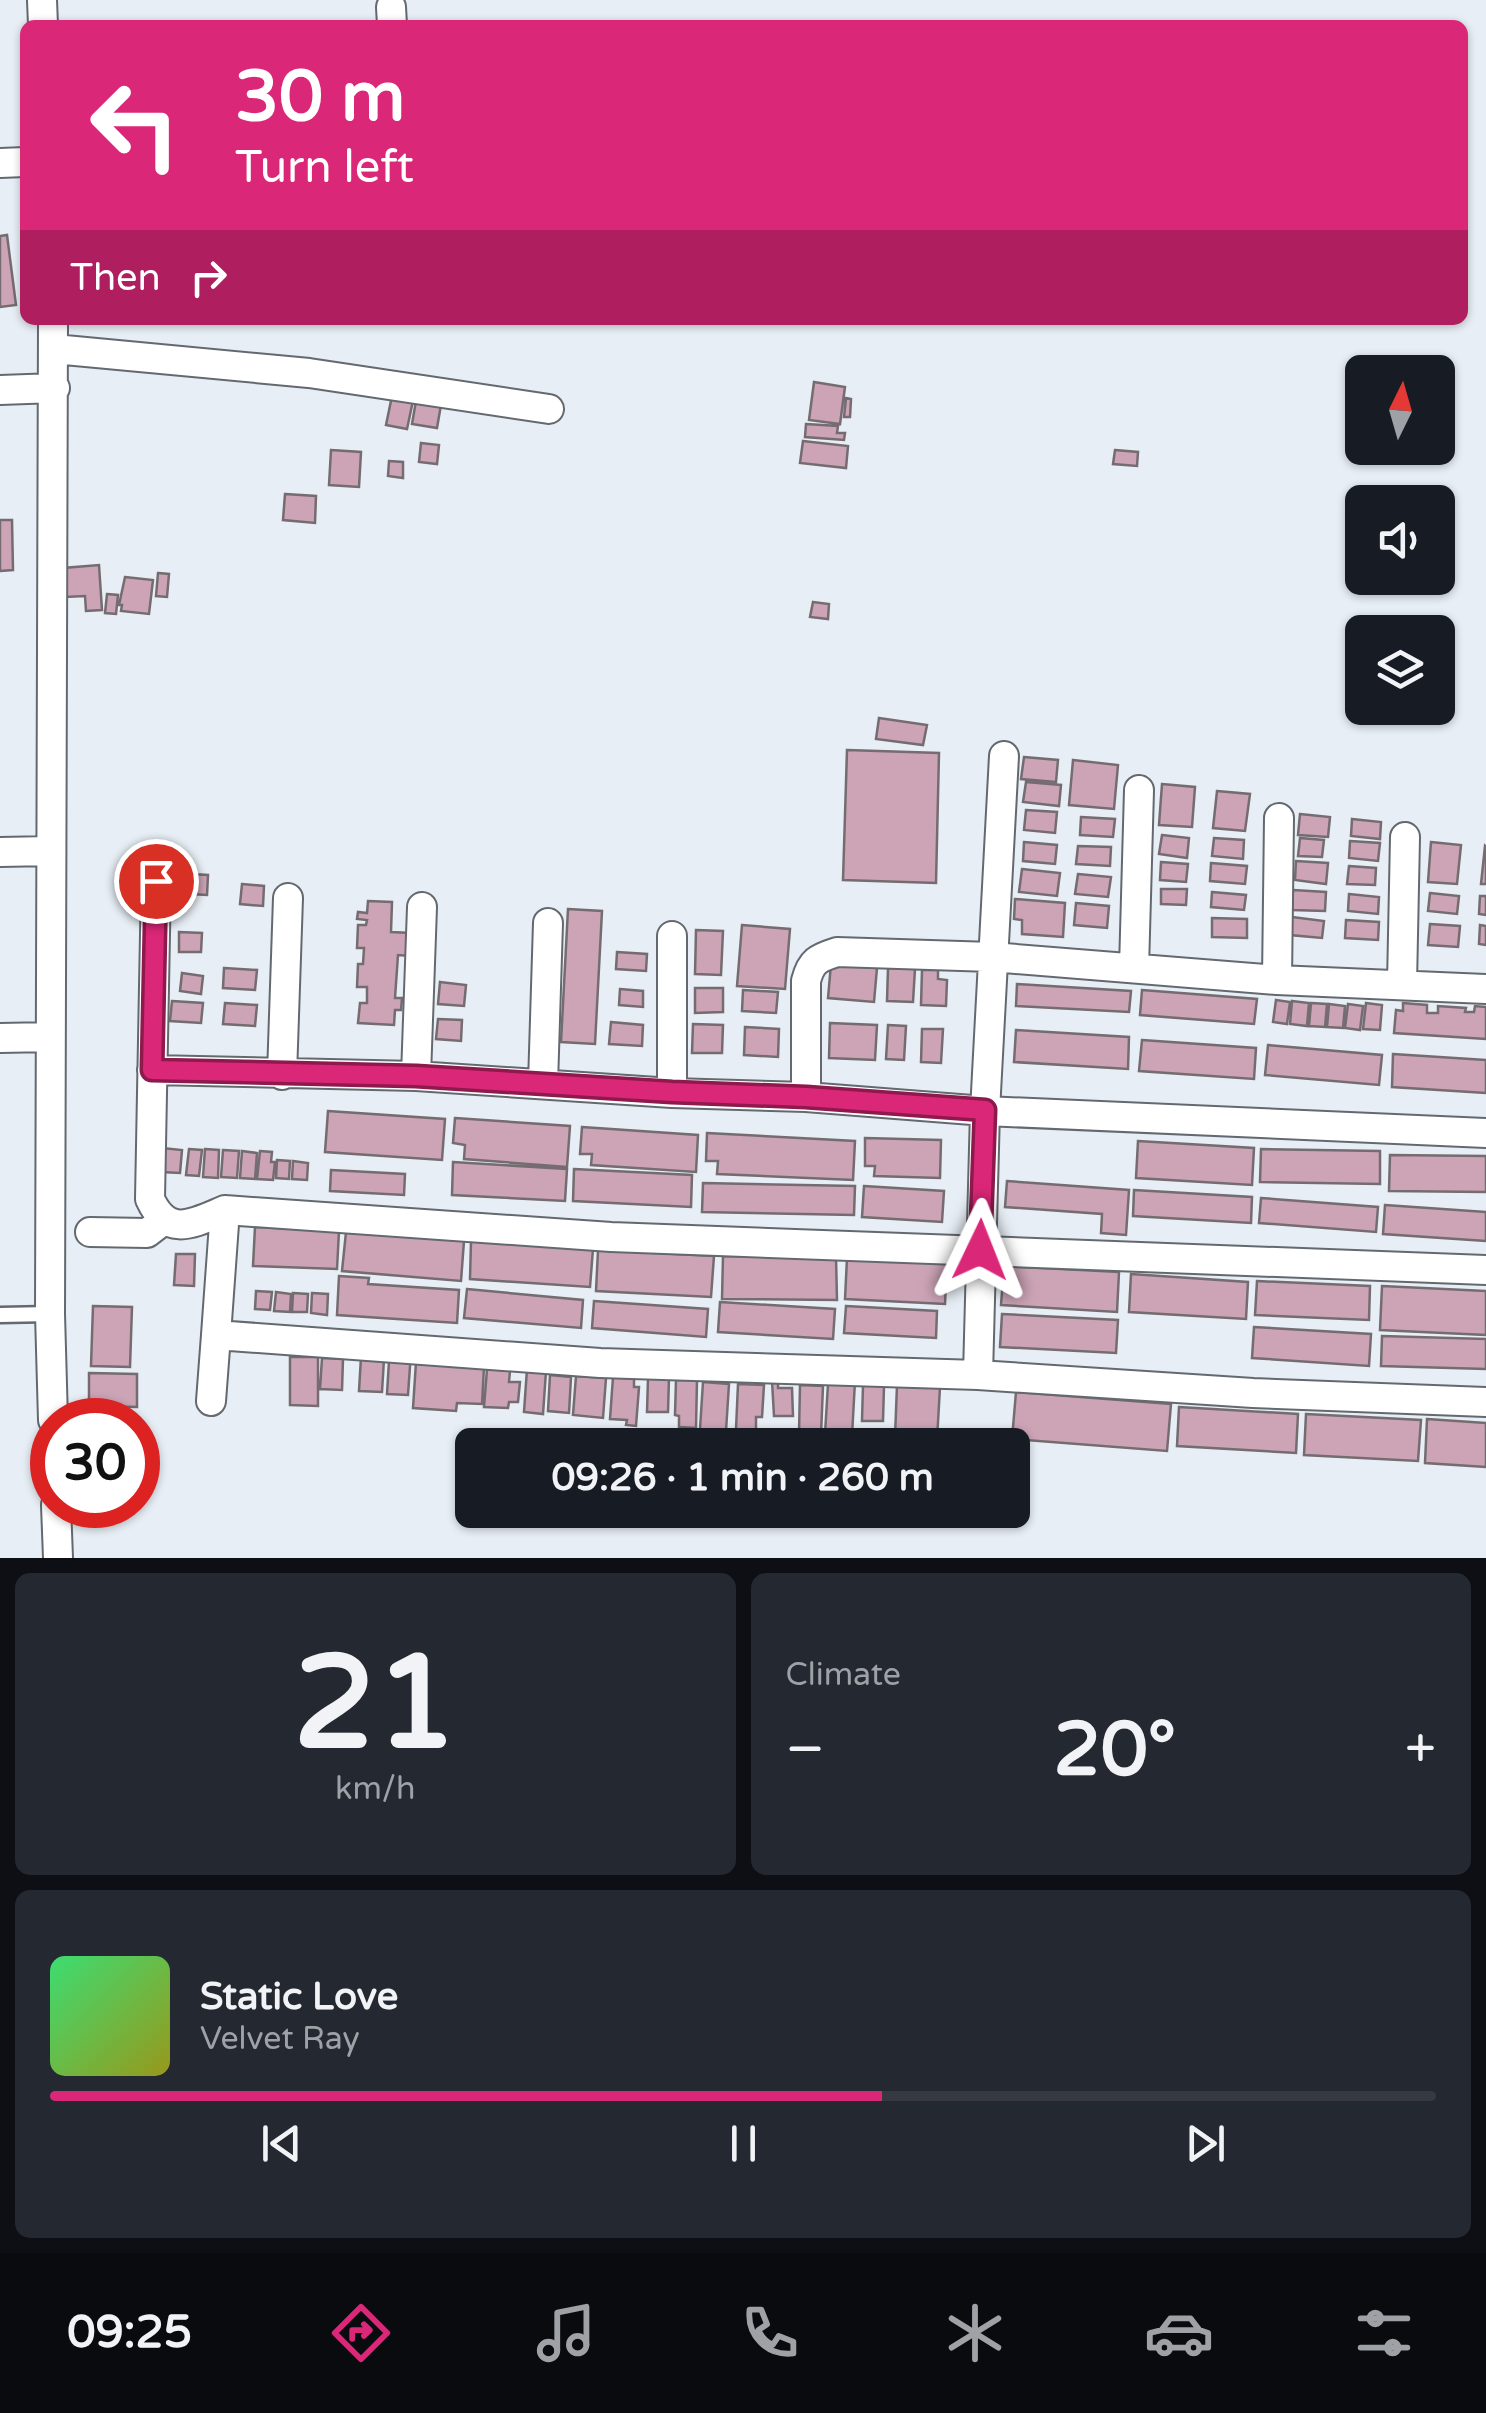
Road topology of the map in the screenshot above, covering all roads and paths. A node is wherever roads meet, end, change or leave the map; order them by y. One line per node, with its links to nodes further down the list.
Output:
1 (53, 325): 2 (street)
2 (54, 349): 3 (street); 5 (street)
3 (55, 388): 4 (street); 11 (street)
4 (0, 390)
5 (549, 409)
6 (1004, 756): 17 (street)
7 (1139, 790): 18 (street)
8 (1279, 818): 19 (street)
9 (1406, 837): 20 (street)
10 (0, 852): 11 (street)
11 (50, 852): 22 (street)
12 (156, 881): 24 (street)
13 (288, 898): 25 (street)
14 (422, 907): 26 (street)
15 (548, 923): 27 (street)
16 (672, 936): 28 (street)
17 (992, 957): 18 (street); 29 (street); 30 (street)
18 (1134, 968): 19 (street)
19 (1276, 980): 20 (street)
20 (1402, 984): 21 (street)
21 (1486, 989)
22 (50, 1037): 23 (street); 37 (street)
23 (0, 1038)
24 (152, 1070): 25 (street); 33 (street)
25 (282, 1075): 26 (street)
26 (416, 1076): 27 (street)
27 (543, 1084): 28 (street)
28 (672, 1092): 29 (street)
29 (806, 1097): 30 (street)
30 (985, 1110): 31 (street); 35 (street)
31 (1486, 1133)
32 (225, 1210): 33 (street); 35 (street); 39 (street)
33 (164, 1220): 34 (street)
34 (90, 1232)
35 (980, 1250): 36 (street); 40 (street)
36 (1486, 1270)
37 (50, 1314): 38 (lane); 41 (street)
38 (0, 1315)
39 (216, 1335): 40 (street); 42 (street)
40 (978, 1375): 43 (street)
41 (53, 1398)
42 (211, 1401)
43 (1486, 1402)
44 (57, 1528): 45 (street)
45 (58, 1558)

